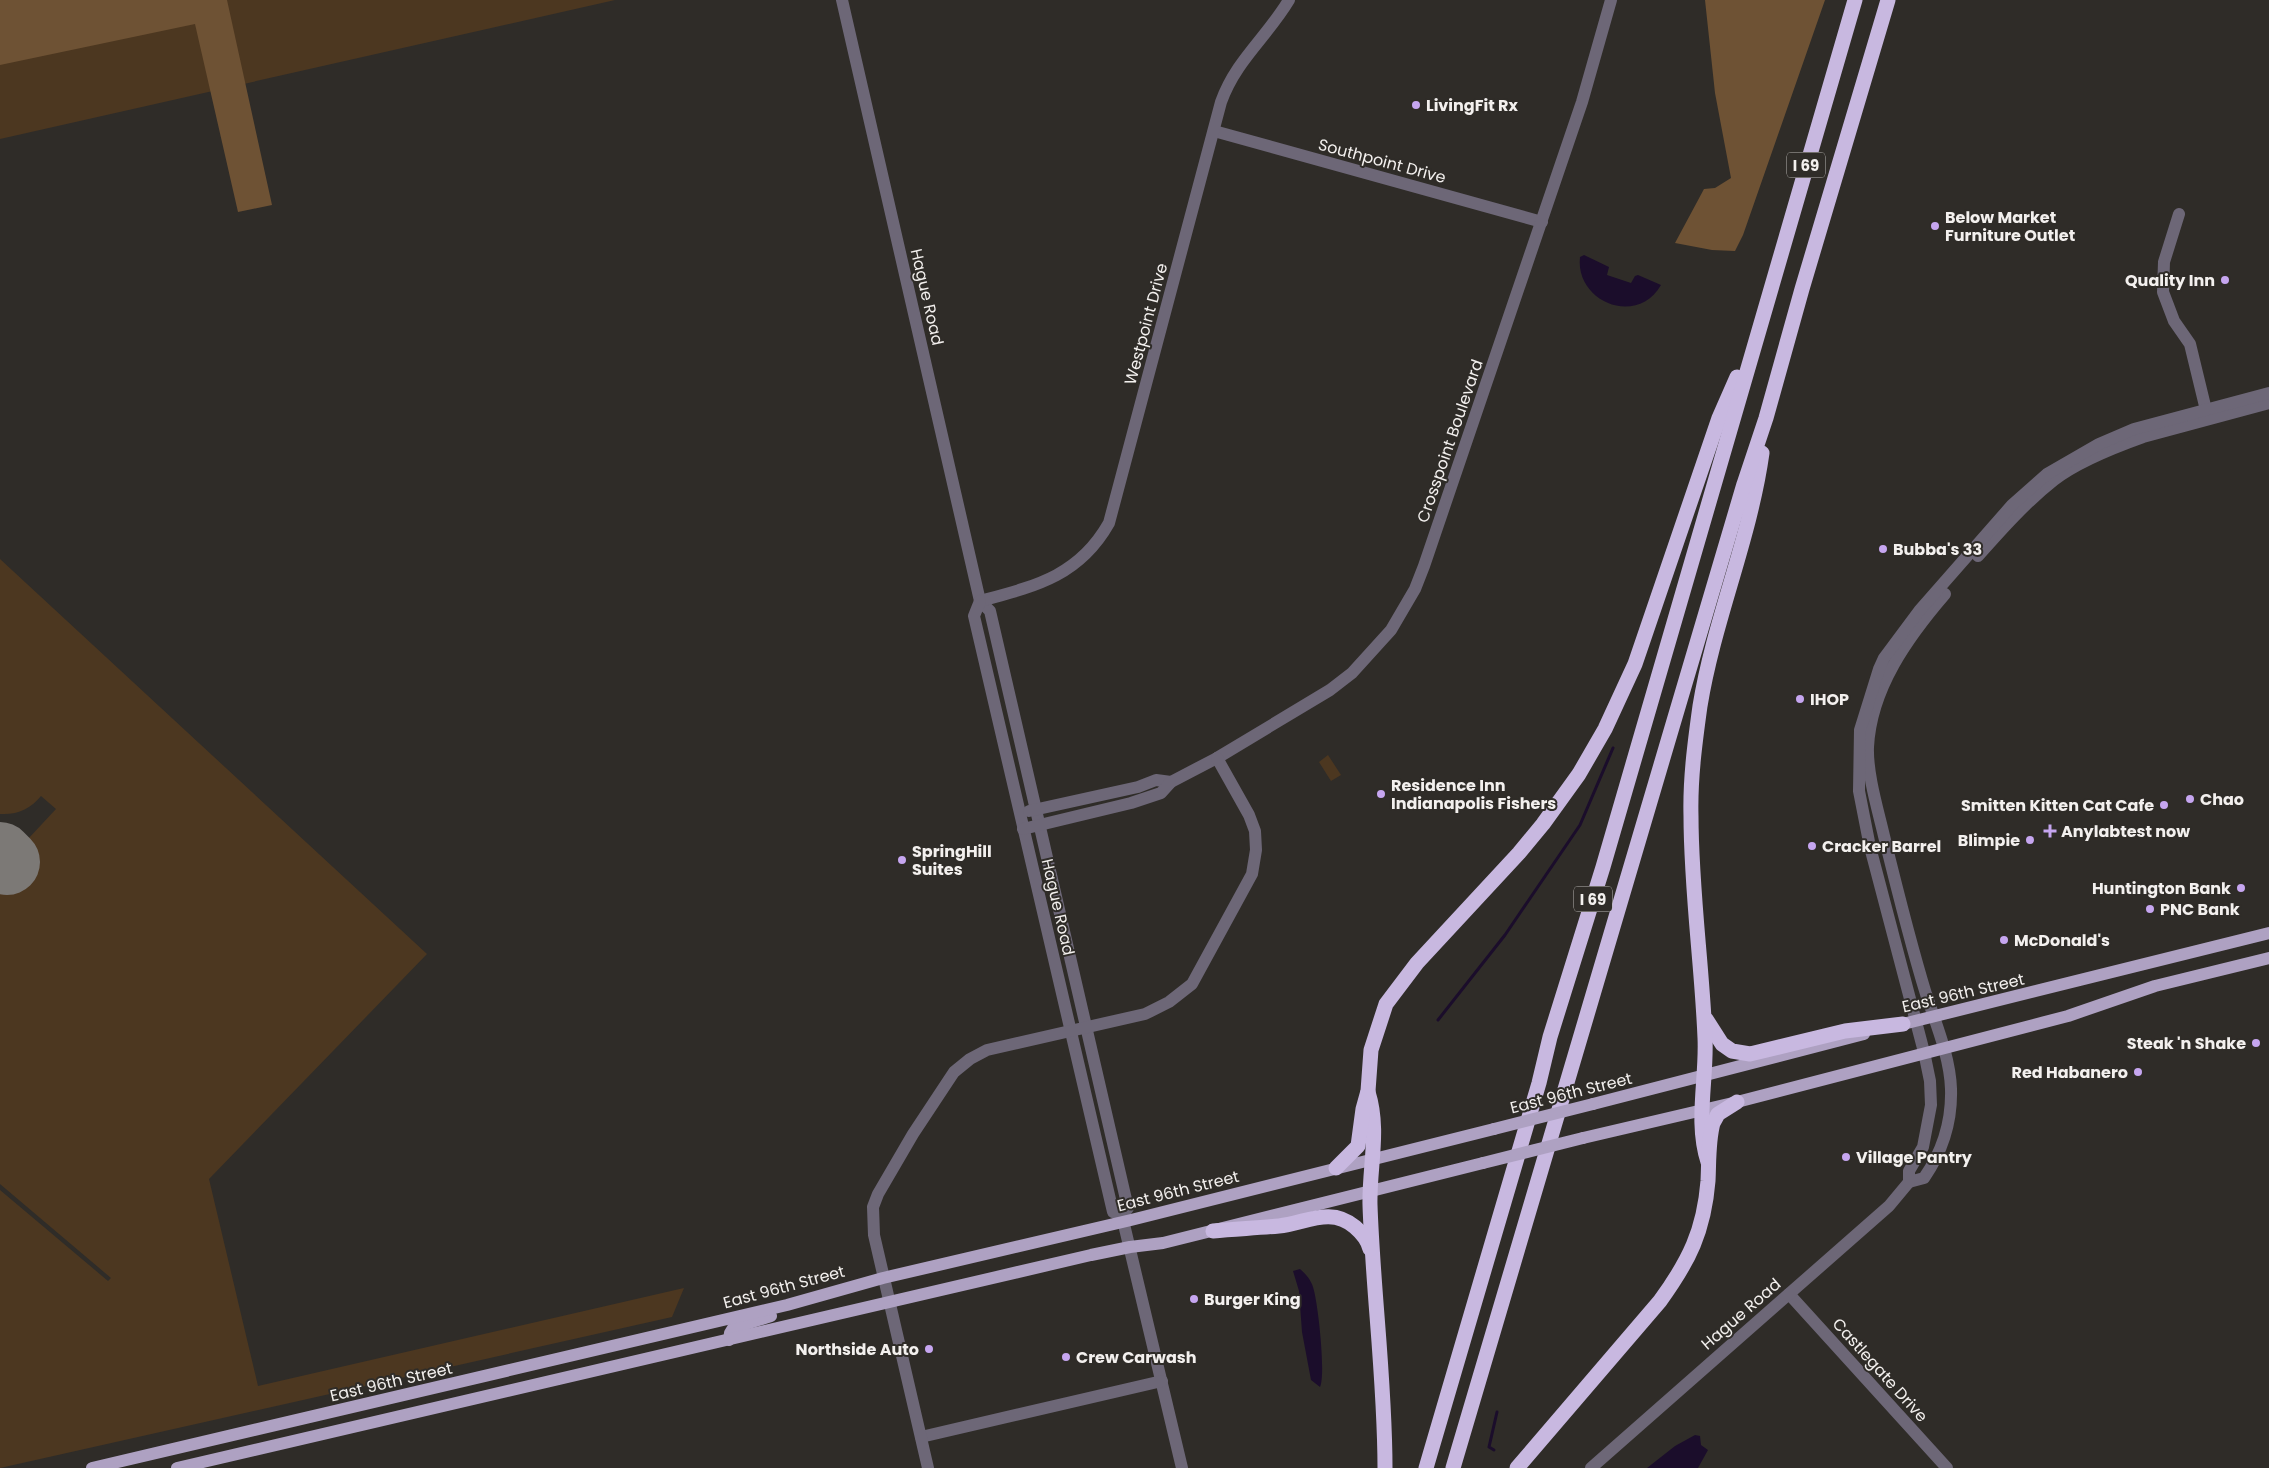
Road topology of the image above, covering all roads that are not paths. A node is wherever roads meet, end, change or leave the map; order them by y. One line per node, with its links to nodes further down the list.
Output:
1 (842, 0): 14 (street, Hague Road)
2 (1289, 0): 6 (street, Westpoint Drive)
3 (1611, 0): 8 (street, Crosspoint Boulevard)
4 (1855, 0): 9 (highway, I 69)
5 (1888, 0): 13 (highway, I 69)
6 (1214, 131): 8 (street, Southpoint Drive); 14 (street, Westpoint Drive)
7 (2179, 214): 12 (street)
8 (1542, 222): 15 (street, Crosspoint Boulevard)
9 (1758, 330): 31 (highway); 57 (highway, I 69)
10 (2269, 393): 12 (street, Hague Road)
11 (2269, 403): 25 (street, Hague Road)
12 (2206, 410): 24 (street, Hague Road)
13 (1766, 418): 23 (highway); 58 (highway, I 69)
14 (980, 601): 17 (street, Hague Road); 18 (street, Hague Road)
15 (1218, 758): 16 (street, Crosspoint Boulevard); 26 (street)
16 (1171, 782): 17 (street, Crosspoint Boulevard); 19 (street, Crosspoint Boulevard)
17 (1036, 809): 18 (street, Crosspoint Boulevard); 19 (street, Hague Road)
18 (1020, 813): 20 (street, Hague Road)
19 (1040, 825): 20 (street, Crosspoint Boulevard); 26 (street, Hague Road)
20 (1024, 829): 27 (street, Hague Road)
21 (2269, 934): 25 (main road, East 96th Street)
22 (2269, 958): 28 (main road)
23 (1703, 1015): 24 (highway); 30 (highway)
24 (1910, 1022): 25 (main road, East 96th Street); 29 (street, Hague Road); 30 (main road, East 96th Street)
25 (1936, 1024): 28 (street, Hague Road)
26 (1086, 1027): 27 (street); 39 (street, Hague Road)
27 (1071, 1031): 39 (street, Hague Road); 43 (street)
28 (1943, 1047): 29 (main road); 37 (street, Hague Road)
29 (1924, 1052): 32 (main road); 37 (street, Hague Road)
30 (1704, 1076): 33 (highway); 34 (main road, East 96th Street, bridge)
31 (1368, 1091): 34 (highway); 36 (highway)
32 (1736, 1102): 33 (main road); 35 (highway)
33 (1702, 1108): 35 (highway); 38 (main road, bridge)
34 (1373, 1159): 36 (main road, East 96th Street); 38 (highway)
35 (1708, 1162): 59 (highway)
36 (1336, 1168): 39 (main road, East 96th Street)
37 (1909, 1182): 44 (street, Hague Road)
38 (1370, 1191): 40 (main road); 42 (highway)
39 (1123, 1219): 41 (street); 43 (main road, East 96th Street)
40 (1213, 1231): 41 (main road); 42 (highway)
41 (1130, 1247): 45 (main road); 49 (street)
42 (1373, 1261): 56 (highway)
43 (883, 1278): 45 (street); 46 (main road, East 96th Street)
44 (1789, 1294): 60 (street, Hague Road); 61 (street, Castlegate Drive)
45 (888, 1302): 47 (main road); 51 (street)
46 (788, 1305): 47 (main road); 48 (main road, East 96th Street)
47 (730, 1340): 50 (main road)
48 (544, 1362): 50 (main road); 52 (main road, East 96th Street)
49 (1162, 1382): 51 (street); 55 (street)
50 (438, 1407): 53 (main road)
51 (921, 1437): 54 (street)
52 (92, 1468)
53 (176, 1468)
54 (928, 1468)
55 (1182, 1468)
56 (1384, 1468)
57 (1426, 1468)
58 (1453, 1468)
59 (1517, 1468)
60 (1591, 1468)
61 (1947, 1468)

